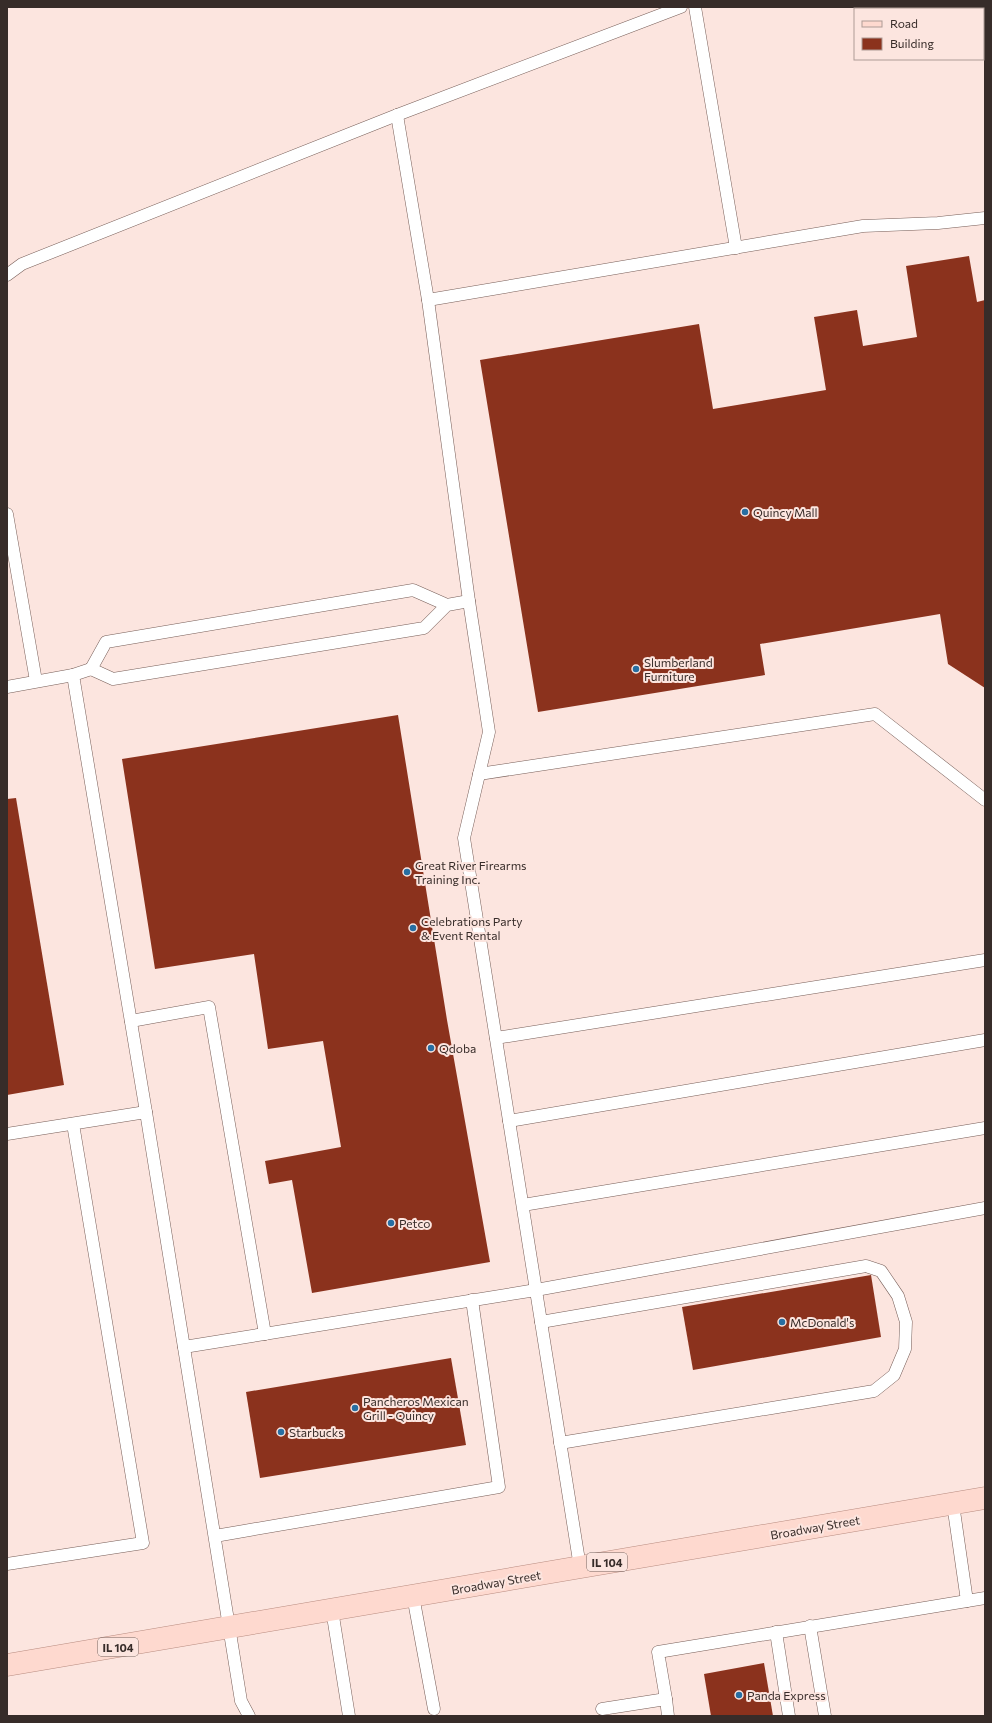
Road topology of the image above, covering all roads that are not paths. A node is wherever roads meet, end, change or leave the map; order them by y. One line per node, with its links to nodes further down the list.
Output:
1 (681, 7): 3 (lane)
2 (694, 7): 5 (lane)
3 (397, 116): 6 (lane); 7 (lane)
4 (985, 218): 5 (lane)
5 (736, 248): 7 (lane)
6 (7, 275)
7 (428, 300): 9 (lane)
8 (7, 514): 13 (lane)
9 (469, 600): 10 (lane); 15 (lane)
10 (447, 605): 11 (lane); 11 (lane)
11 (91, 669): 12 (lane)
12 (73, 676): 13 (lane); 18 (lane)
13 (36, 682): 14 (lane)
14 (7, 687)
15 (479, 774): 16 (lane); 19 (lane)
16 (985, 800)
17 (985, 960): 19 (lane)
18 (131, 1021): 21 (lane); 31 (lane)
19 (496, 1038): 22 (lane)
20 (985, 1040): 22 (lane)
21 (146, 1112): 23 (lane); 32 (lane)
22 (509, 1121): 26 (lane)
23 (74, 1124): 25 (lane); 37 (lane)
24 (985, 1128): 26 (lane)
25 (7, 1134)
26 (523, 1205): 28 (lane)
27 (985, 1208): 28 (lane)
28 (536, 1290): 29 (lane); 30 (lane)
29 (472, 1300): 31 (lane); 36 (lane)
30 (541, 1322): 33 (lane); 33 (lane)
31 (265, 1334): 32 (lane)
32 (184, 1347): 36 (lane)
33 (560, 1443): 38 (lane)
34 (985, 1498): 35 (main road, Broadway Street / IL 104)
35 (953, 1504): 38 (main road, Broadway Street / IL 104); 41 (lane)
36 (215, 1536): 44 (lane)
37 (7, 1564)
38 (580, 1567): 39 (main road, Broadway Street / IL 104)
39 (413, 1596): 42 (main road, Broadway Street / IL 104); 48 (lane)
40 (985, 1598): 41 (lane)
41 (967, 1601): 43 (lane)
42 (332, 1610): 44 (main road, Broadway Street / IL 104); 51 (lane)
43 (810, 1626): 45 (lane); 54 (lane)
44 (229, 1628): 46 (main road, Broadway Street / IL 104); 50 (lane)
45 (776, 1632): 47 (lane); 53 (lane)
46 (7, 1665)
47 (666, 1699): 49 (lane); 52 (lane)
48 (434, 1709)
49 (602, 1709)
50 (248, 1716)
51 (349, 1716)
52 (668, 1716)
53 (789, 1716)
54 (825, 1716)

